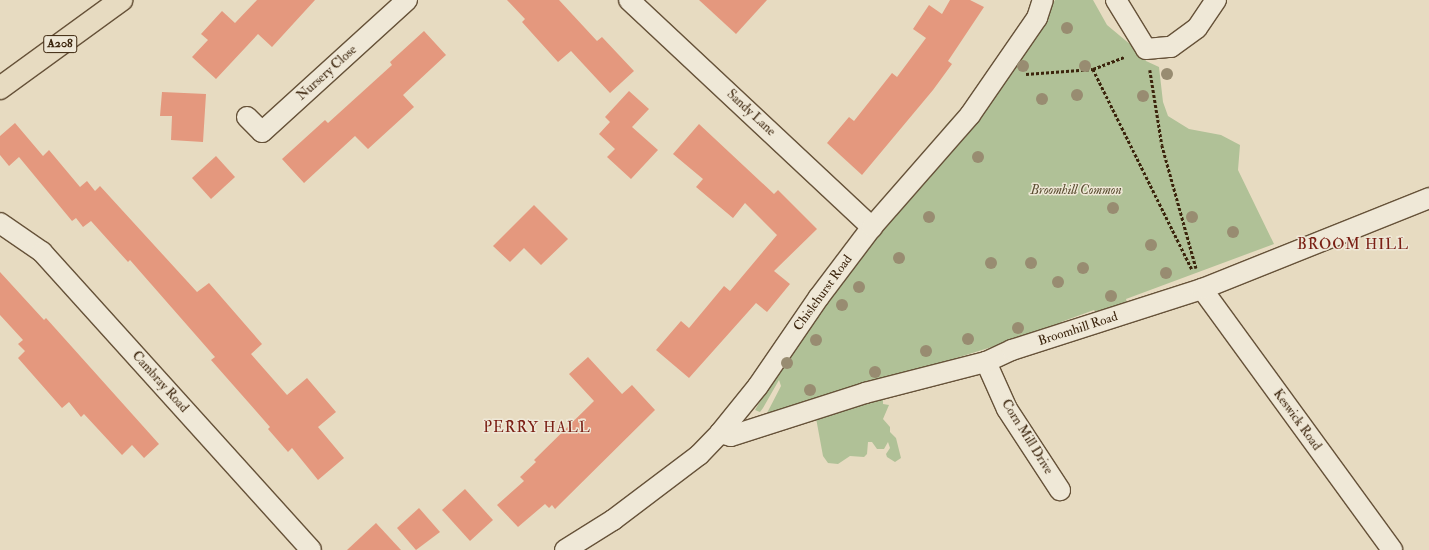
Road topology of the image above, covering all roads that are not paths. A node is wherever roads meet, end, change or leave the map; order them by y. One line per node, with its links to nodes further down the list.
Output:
1 (121, 0): 7 (main road, A208)
2 (407, 0): 8 (street, Nursery Close)
3 (629, 0): 11 (street, Sandy Lane)
4 (1043, 0): 11 (street, Chislehurst Road)
5 (1116, 0): 6 (street)
6 (1216, 0)
7 (0, 88)
8 (247, 117)
9 (1429, 198): 12 (street, Broomhill Road)
10 (0, 223): 16 (street, Cambray Road)
11 (872, 227): 14 (street, Chislehurst Road)
12 (1202, 289): 13 (street, Broomhill Road); 18 (street, Keswick Road)
13 (986, 362): 14 (street, Broomhill Road); 15 (street, Corn Mill Drive)
14 (720, 433): 17 (street, Chislehurst Road)
15 (1060, 490)
16 (311, 550)
17 (565, 550)
18 (1392, 550)

